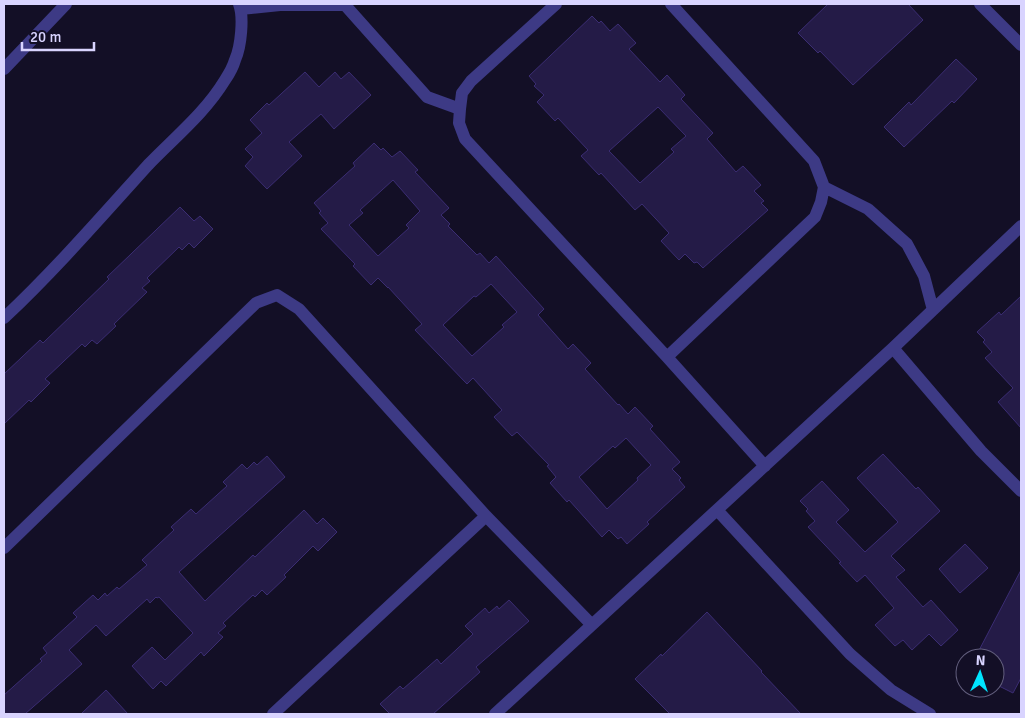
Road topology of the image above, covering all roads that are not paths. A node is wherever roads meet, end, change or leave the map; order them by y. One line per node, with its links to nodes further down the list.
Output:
1 (66, 4): 8 (street)
2 (281, 4): 6 (street); 9 (street)
3 (556, 4): 9 (street)
4 (671, 4): 10 (street)
5 (980, 4): 7 (street)
6 (240, 6): 13 (street)
7 (1021, 45)
8 (4, 70)
9 (460, 109): 15 (street)
10 (824, 186): 12 (street); 15 (street)
11 (1021, 226): 12 (street)
12 (934, 310): 14 (street)
13 (4, 318)
14 (893, 348): 16 (street); 17 (street)
15 (667, 356): 16 (street)
16 (765, 466): 18 (street)
17 (1021, 491)
18 (717, 510): 21 (street); 24 (street)
19 (486, 516): 20 (street); 21 (street); 22 (street)
20 (4, 548)
21 (592, 625): 23 (street)
22 (274, 714)
23 (495, 714)
24 (930, 714)

